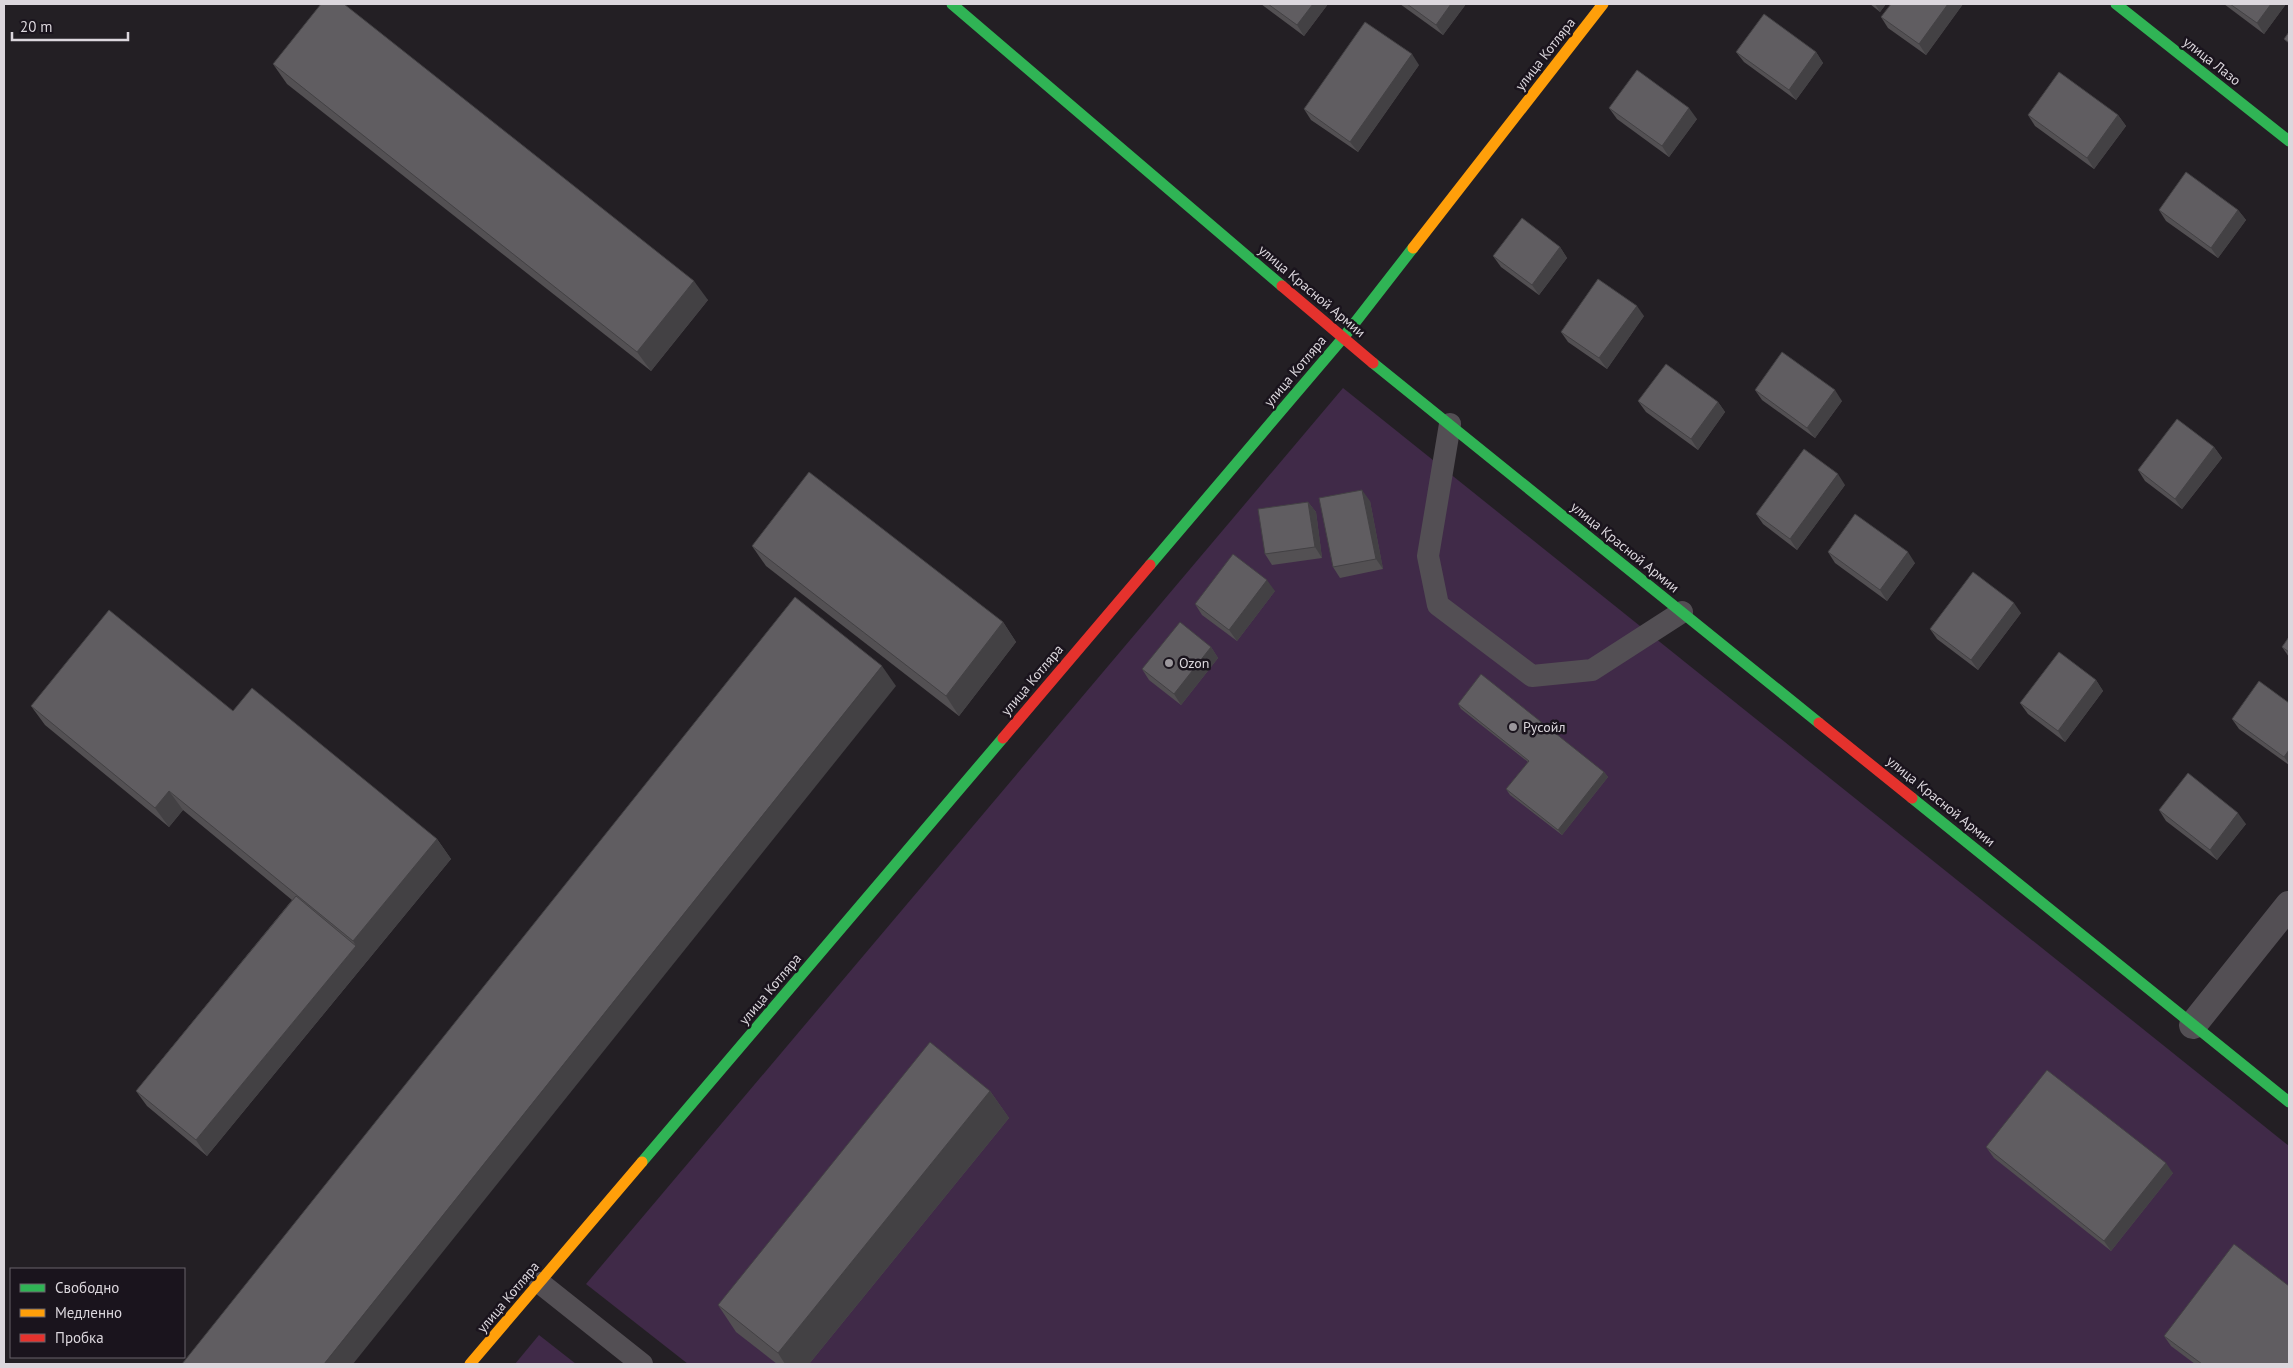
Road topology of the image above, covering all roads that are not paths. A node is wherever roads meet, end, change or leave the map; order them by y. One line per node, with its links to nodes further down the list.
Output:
1 (952, 4): 5 (street, улица Красной Армии)
2 (1603, 4): 5 (street, улица Котляра)
3 (2116, 4): 4 (street, улица Лазо)
4 (2289, 141)
5 (1343, 338): 6 (street, улица Красной Армии); 11 (street, улица Котляра)
6 (1450, 424): 7 (street, улица Красной Армии); 7 (lane)
7 (1682, 612): 9 (street, улица Красной Армии)
8 (2289, 905): 9 (street)
9 (2193, 1025): 10 (street, улица Красной Армии)
10 (2289, 1102)
11 (540, 1283): 12 (street, улица Котляра); 13 (lane)
12 (470, 1364)
13 (642, 1364)

